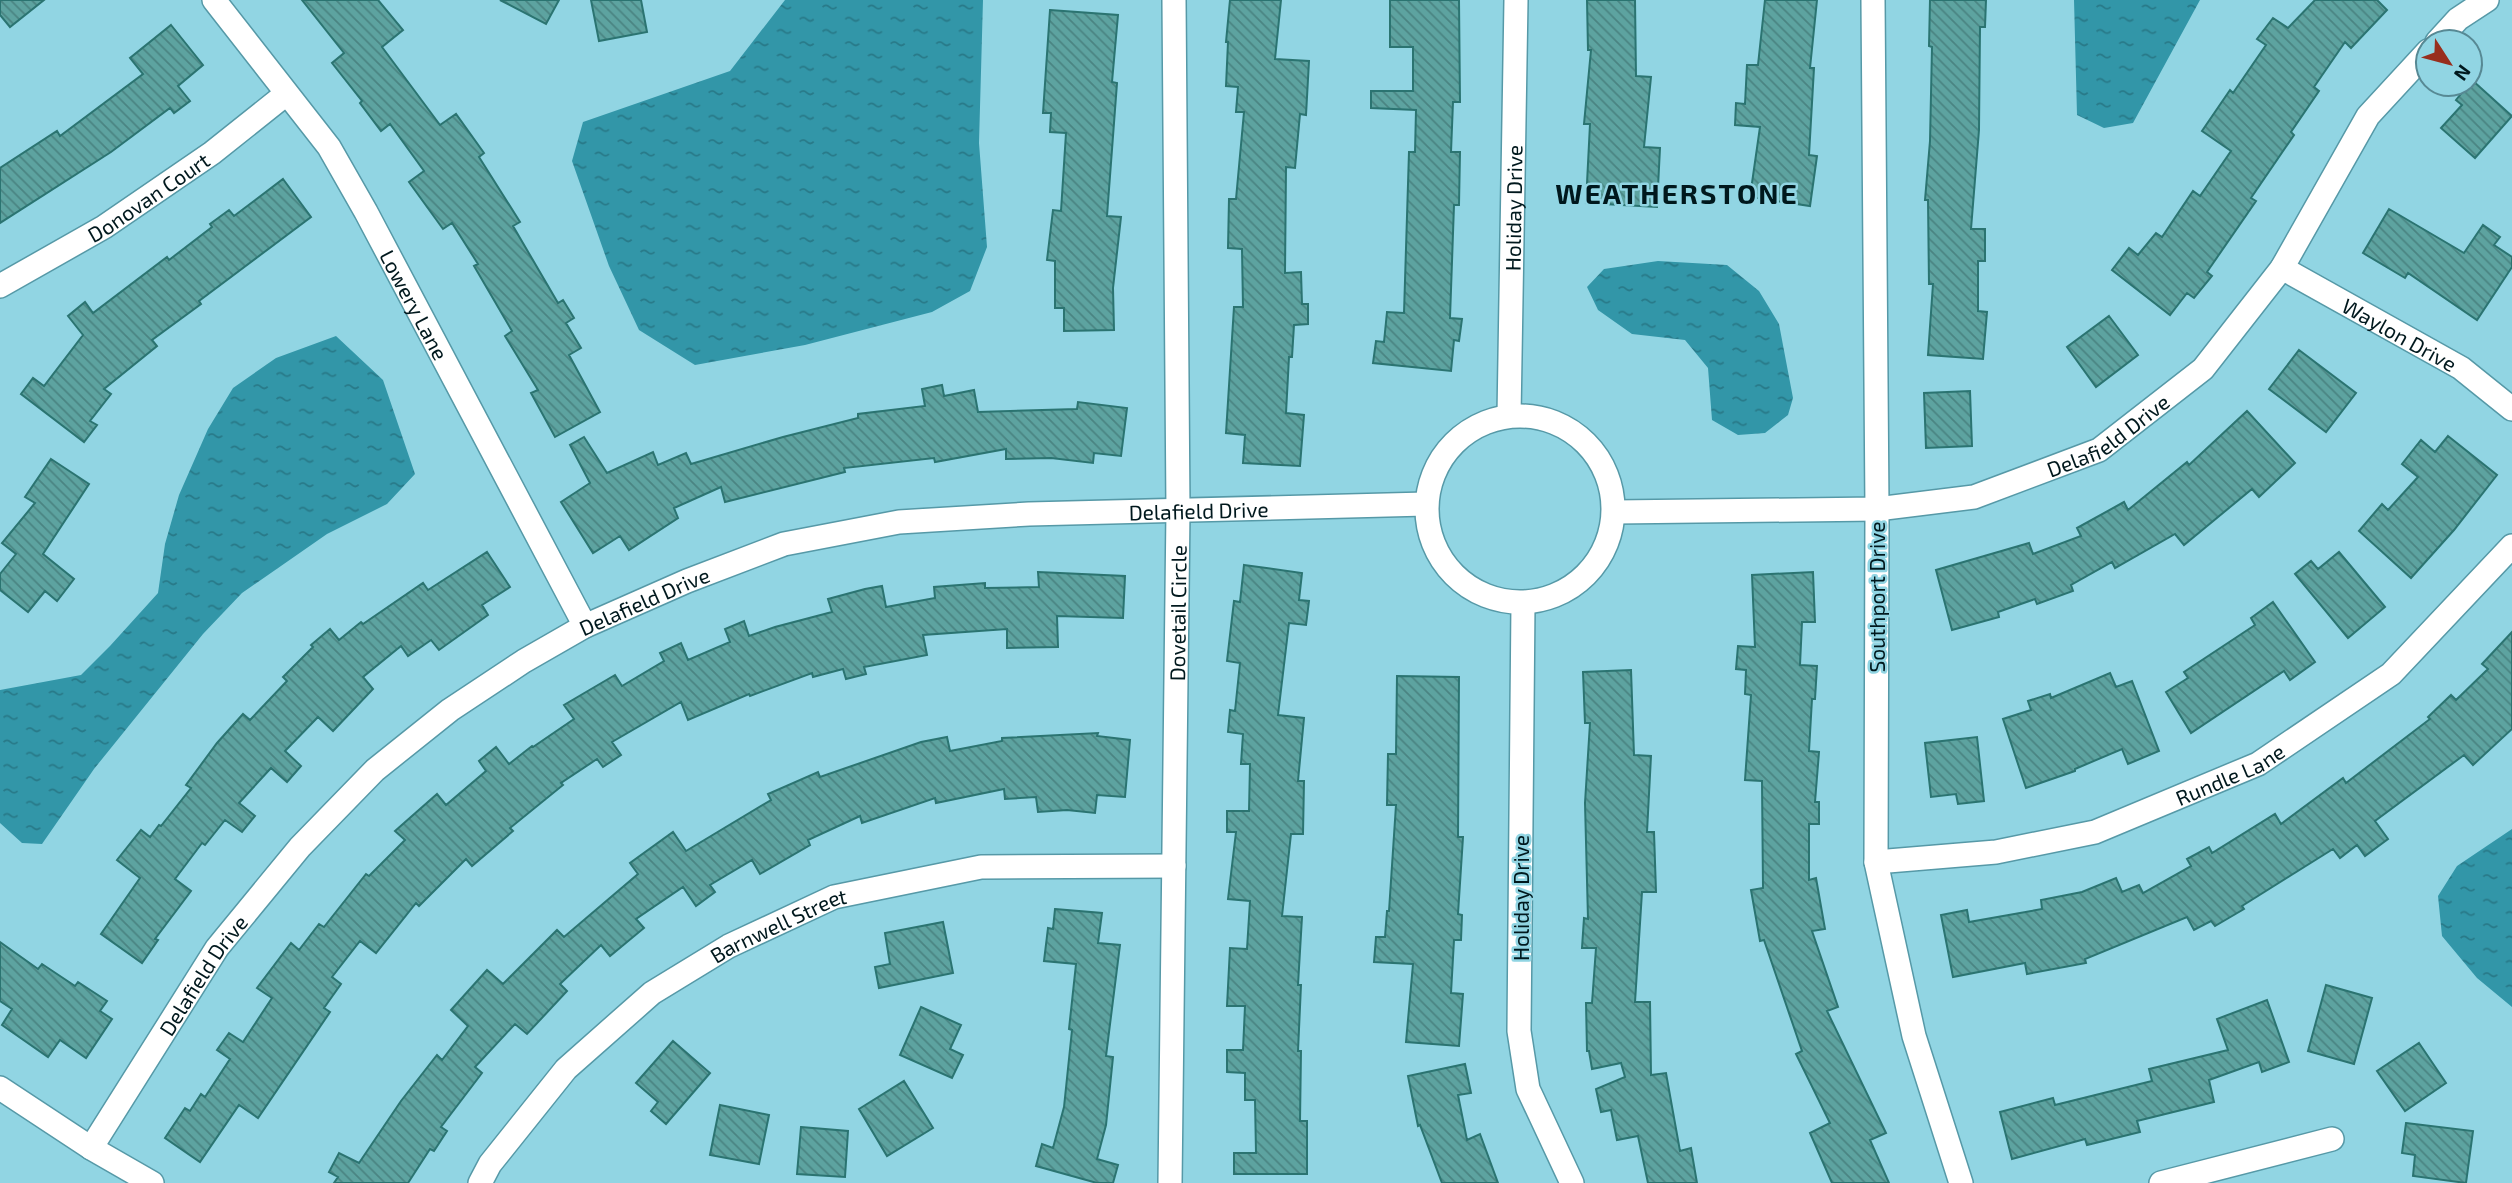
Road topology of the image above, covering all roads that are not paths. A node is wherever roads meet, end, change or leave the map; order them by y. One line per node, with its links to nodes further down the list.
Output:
1 (214, 0): 8 (street, Lowery Lane)
2 (1174, 0): 15 (street, Dovetail Circle)
3 (1516, 0): 12 (street, Holiday Drive)
4 (1873, 0): 14 (street, Southport Drive)
5 (2487, 0): 6 (street)
6 (2450, 28)
7 (2414, 66): 9 (street, Delafield Drive)
8 (286, 94): 10 (street, Donovan Court); 19 (street, Lowery Lane)
9 (2282, 268): 11 (street, Waylon Drive); 14 (street, Delafield Drive)
10 (0, 286)
11 (2512, 409)
12 (1509, 416): 13 (street); 16 (street)
13 (1426, 505): 15 (street, Delafield Drive); 18 (street)
14 (1877, 509): 16 (street, Delafield Drive); 20 (street, Southport Drive)
15 (1178, 510): 19 (street, Delafield Drive); 21 (street, Dovetail Circle)
16 (1615, 512): 18 (street)
17 (2512, 546): 20 (street, Rundle Lane)
18 (1523, 603): 28 (street, Holiday Drive)
19 (585, 626): 24 (street, Delafield Drive)
20 (1876, 862): 29 (street, Southport Drive)
21 (1174, 866): 26 (street, Barnwell Street); 27 (street, Dovetail Circle)
22 (0, 1088): 24 (street)
23 (2332, 1139): 30 (street)
24 (91, 1148): 25 (street)
25 (152, 1183)
26 (480, 1183)
27 (1170, 1183)
28 (1572, 1183)
29 (1961, 1183)
30 (2161, 1183)

